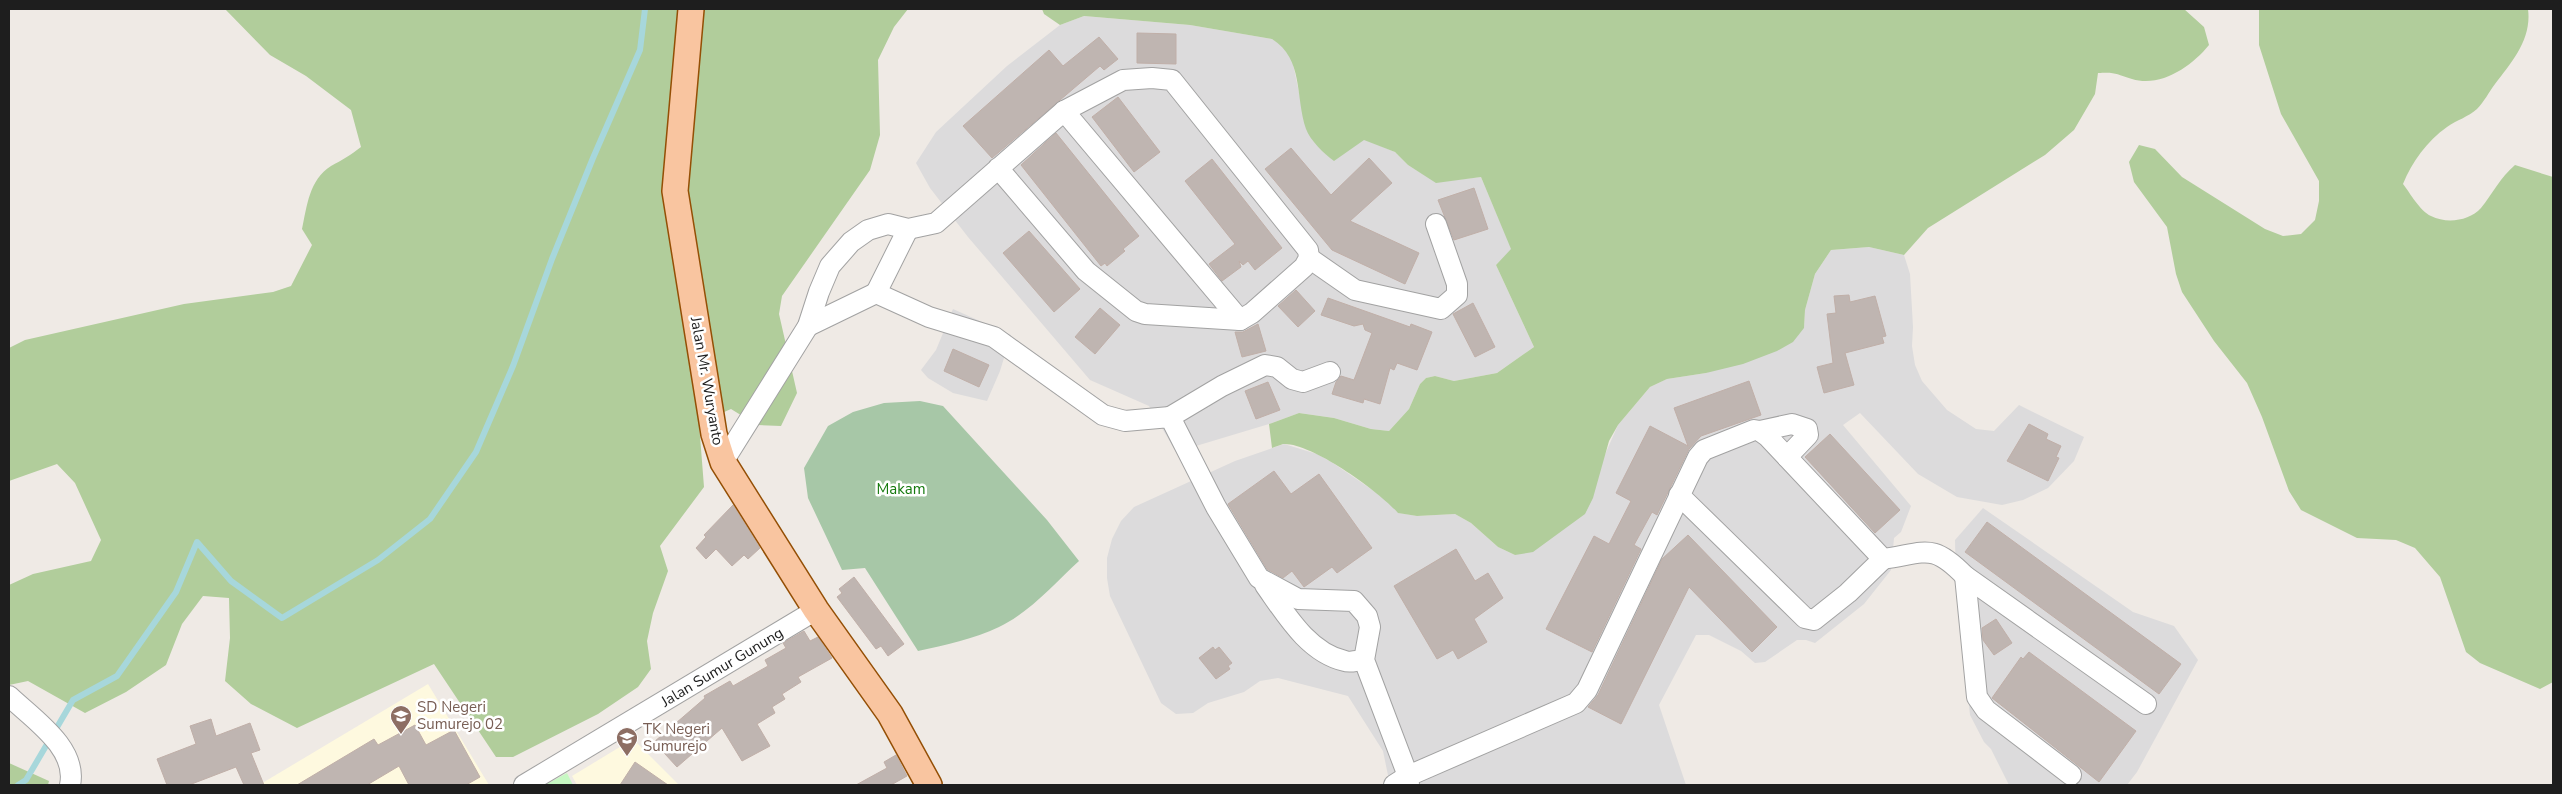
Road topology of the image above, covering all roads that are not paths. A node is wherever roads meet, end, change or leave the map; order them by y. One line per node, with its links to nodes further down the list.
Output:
1 (691, 9): 14 (main road, Jalan Mr. Wuryanto)
2 (1064, 111): 3 (street); 6 (street); 8 (street)
3 (998, 168): 5 (street); 8 (street)
4 (1436, 224): 6 (street)
5 (908, 229): 7 (street); 9 (street)
6 (1310, 258): 8 (street)
7 (876, 293): 9 (street); 11 (street)
8 (1240, 320)
9 (808, 326): 14 (street)
10 (1330, 372): 11 (street)
11 (1170, 417): 18 (street)
12 (1760, 431): 13 (street); 13 (street); 15 (street)
13 (1787, 457): 16 (street)
14 (723, 462): 19 (main road, Jalan Mr. Wuryanto)
15 (1680, 495): 16 (street); 24 (street)
16 (1883, 559): 17 (street)
17 (1965, 576): 22 (street); 23 (street)
18 (1259, 578): 20 (street); 20 (street)
19 (816, 610): 26 (street, Jalan Sumur Gunung); 27 (main road, Jalan Mr. Wuryanto)
20 (1364, 660): 24 (street)
21 (9, 696): 25 (street)
22 (2146, 704)
23 (2071, 775)
24 (1404, 782)
25 (70, 785)
26 (524, 785)
27 (930, 785)

